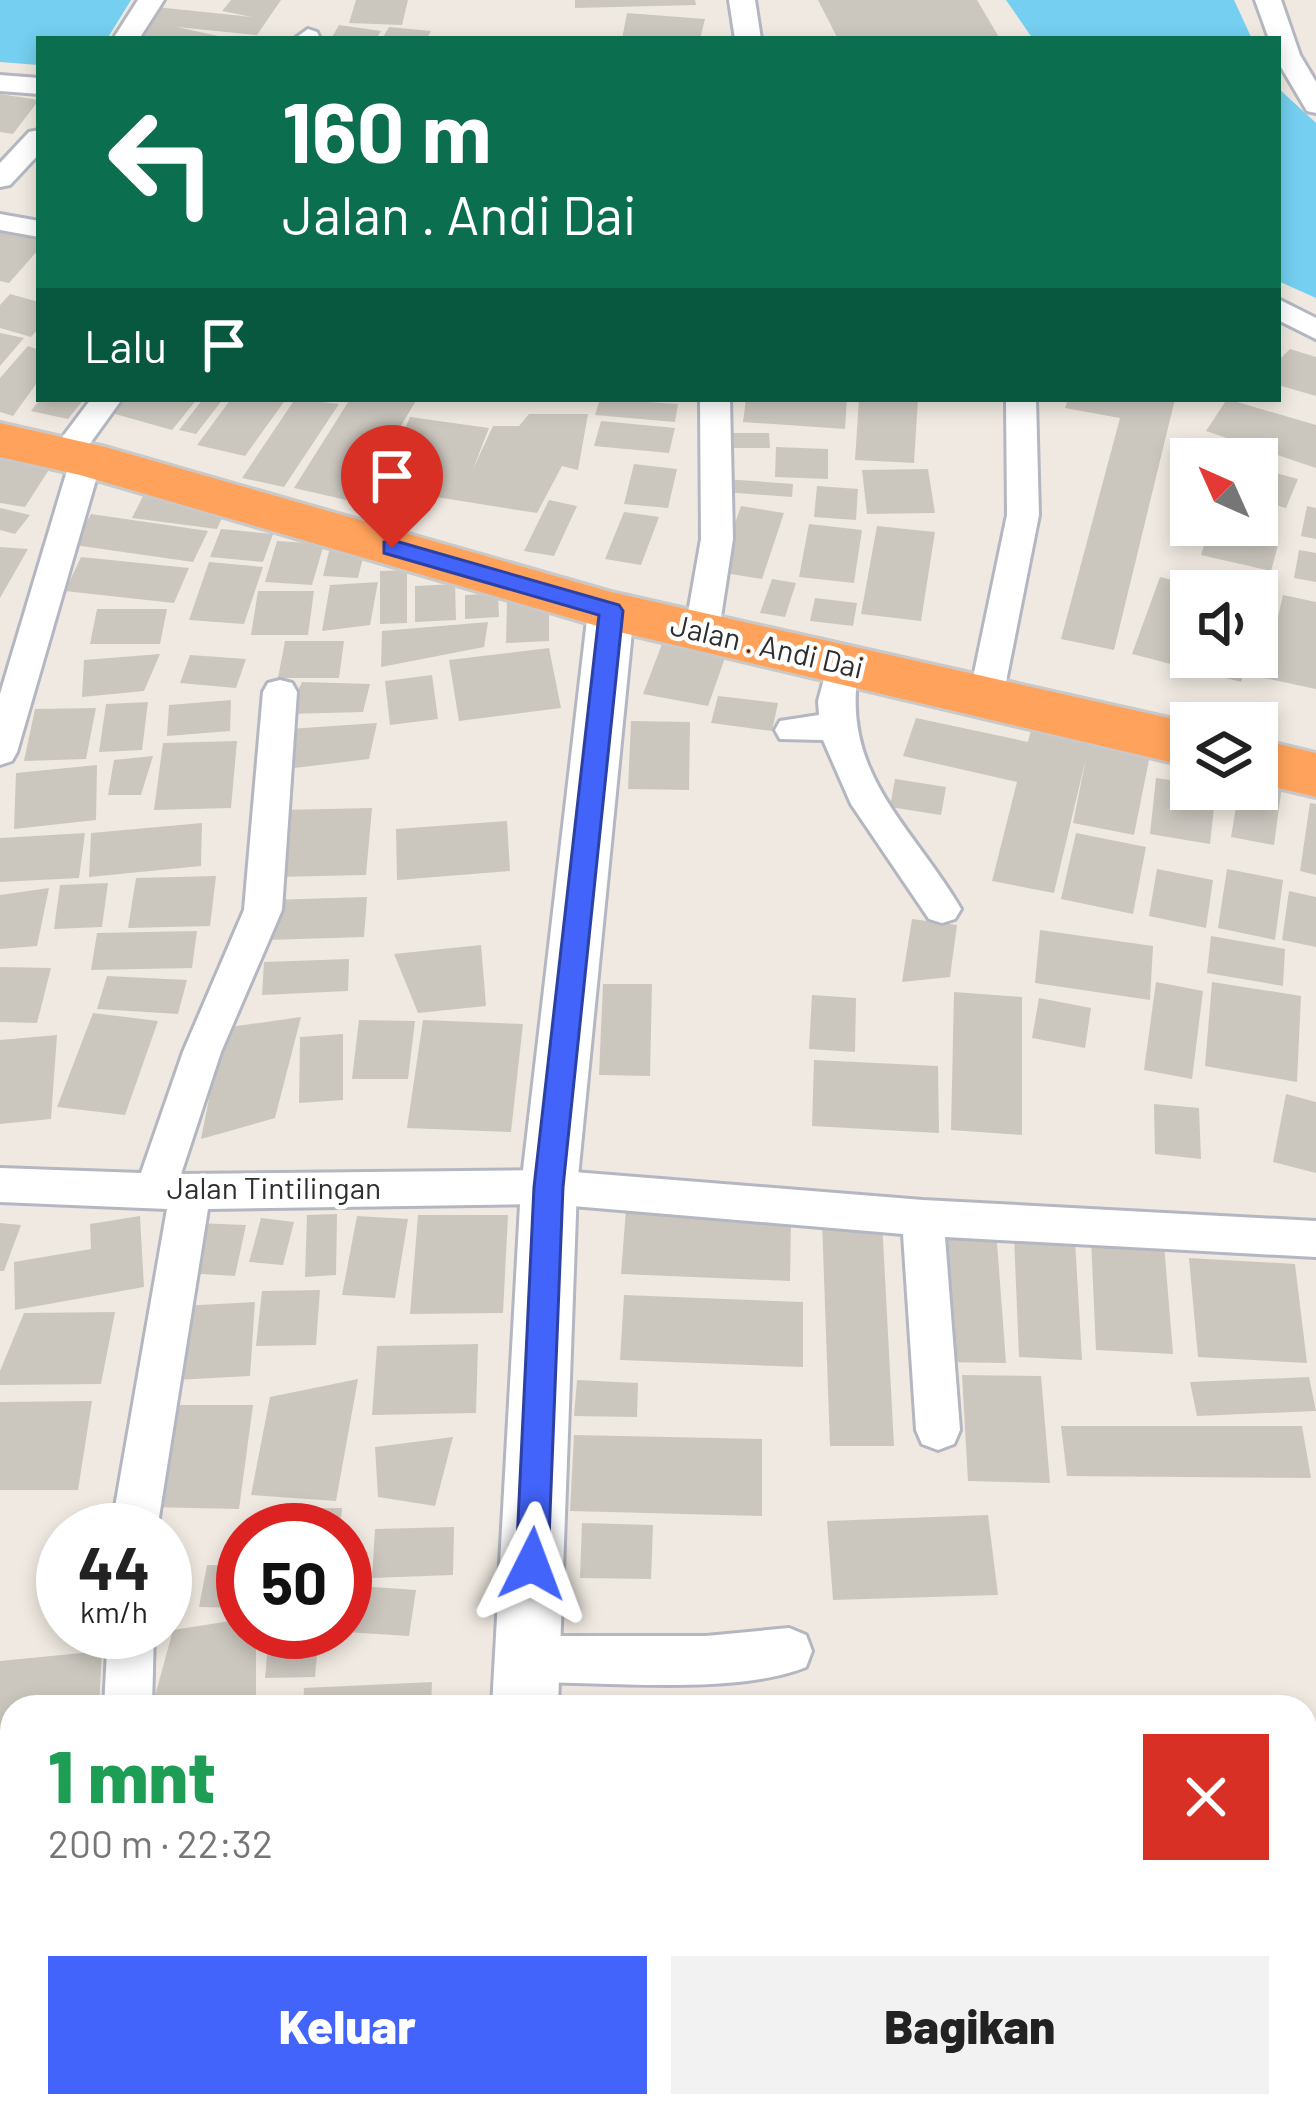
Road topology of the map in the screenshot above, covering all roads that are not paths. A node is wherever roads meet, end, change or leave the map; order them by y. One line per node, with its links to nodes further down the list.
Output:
1 (151, 0): 4 (street)
2 (742, 0): 5 (street)
3 (1268, 0): 6 (street)
4 (128, 36)
5 (748, 36)
6 (1280, 36)
7 (1281, 38): 10 (street)
8 (0, 83): 9 (street)
9 (36, 86)
10 (1316, 104)
11 (36, 141): 12 (street)
12 (0, 179)
13 (0, 222): 14 (street)
14 (36, 228)
15 (1281, 310): 16 (street)
16 (1316, 330)
17 (105, 402): 21 (street)
18 (716, 402): 23 (street)
19 (1021, 402): 26 (street)
20 (0, 440): 21 (highway, Jalan . Andi Dai)
21 (75, 457): 22 (highway, Jalan . Andi Dai); 30 (street)
22 (611, 611): 23 (highway, Jalan . Andi Dai); 35 (main road)
23 (702, 631): 24 (highway, Jalan . Andi Dai)
24 (842, 666): 26 (highway, Jalan . Andi Dai); 27 (street)
25 (280, 692): 36 (street)
26 (986, 697): 29 (highway, Jalan . Andi Dai)
27 (833, 727): 28 (street); 33 (street)
28 (792, 730)
29 (1170, 740)
30 (0, 752)
31 (1278, 766): 32 (highway)
32 (1316, 775)
33 (942, 909)
34 (0, 1185): 36 (street, Jalan Tintilingan)
35 (549, 1187): 36 (street, Jalan Tintilingan); 37 (street, Jalan Tintilingan); 43 (main road)
36 (173, 1190): 40 (street)
37 (923, 1218): 38 (street, Jalan Tintilingan); 39 (street)
38 (1316, 1239)
39 (938, 1430)
40 (137, 1503)
41 (789, 1651): 43 (street)
42 (130, 1659): 44 (street)
43 (526, 1683)
44 (128, 1695)

